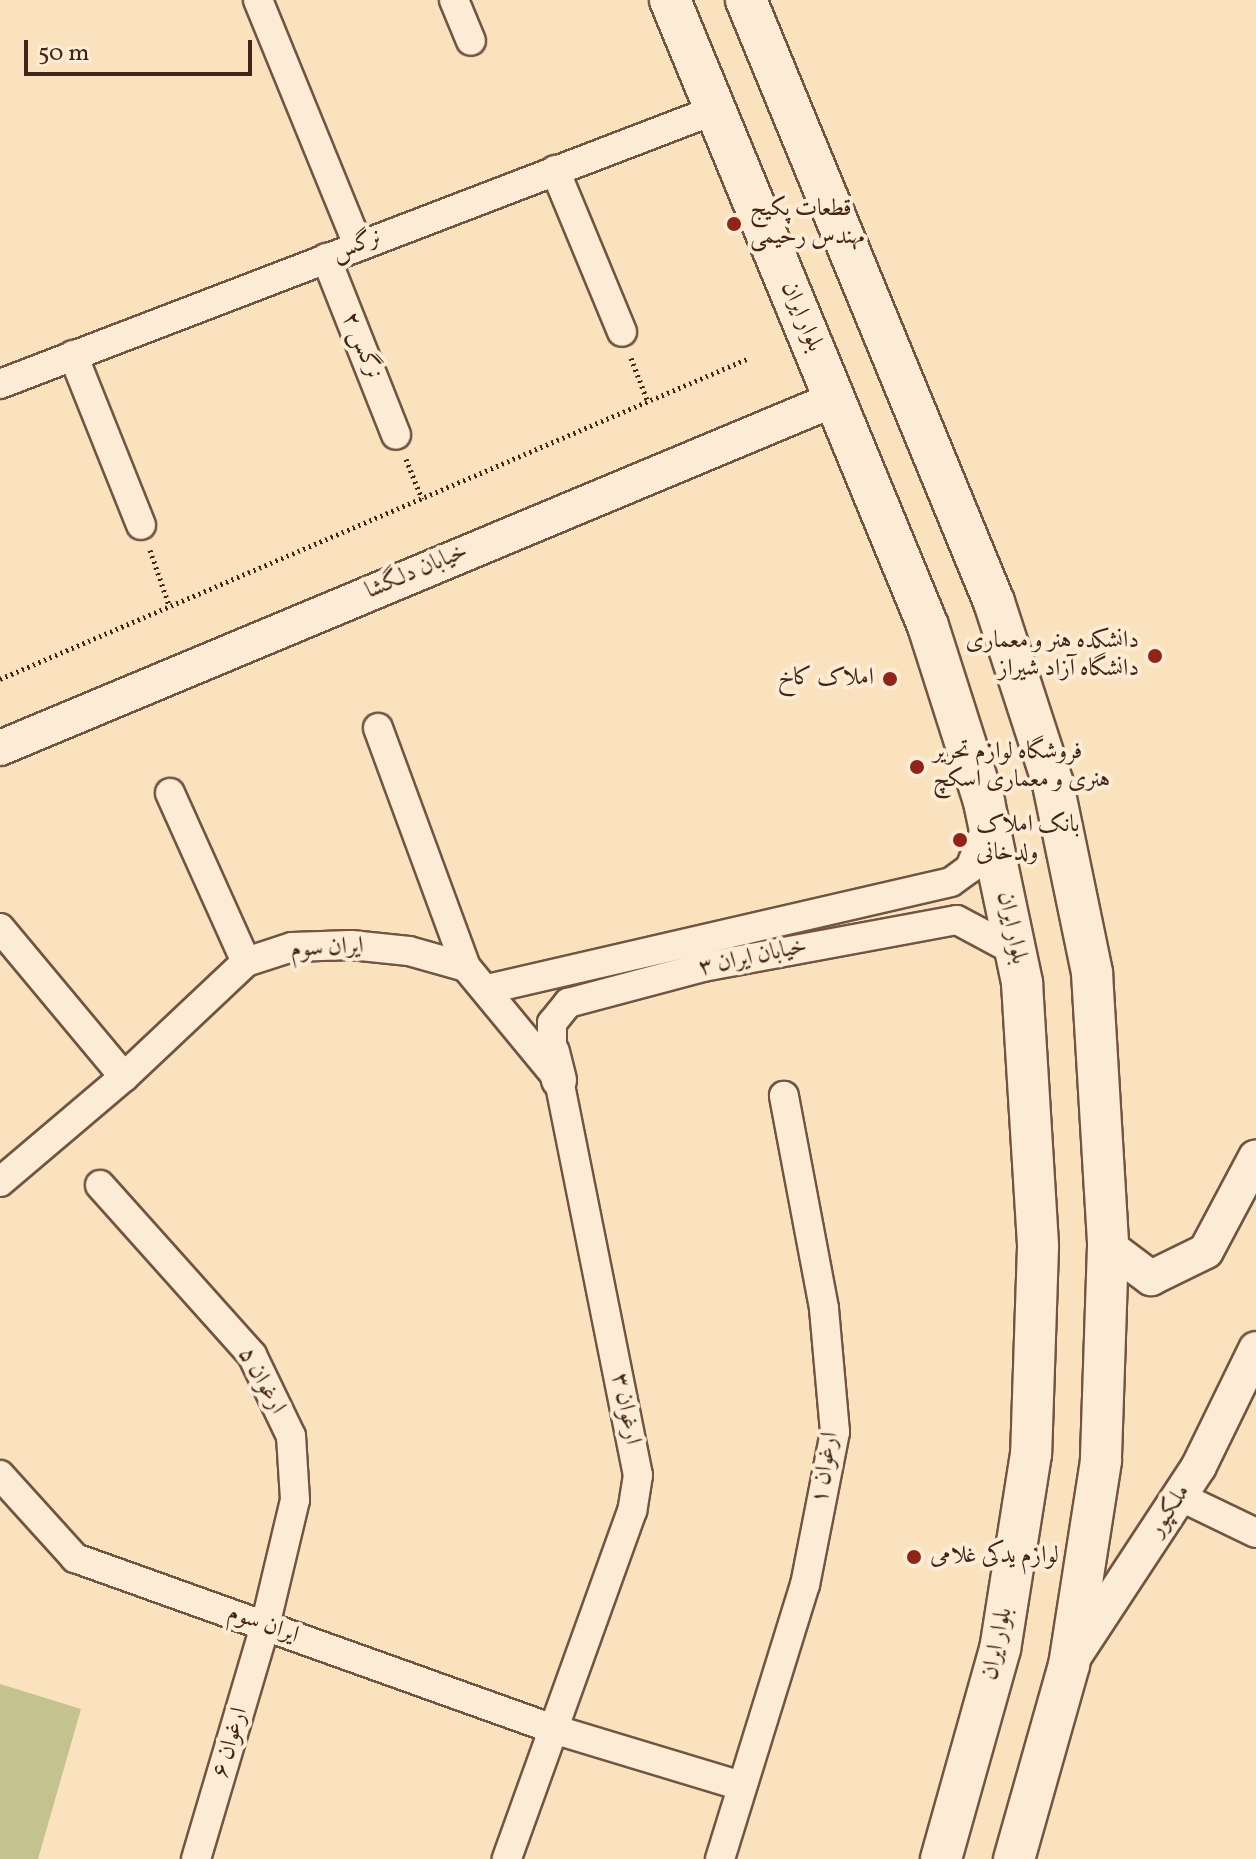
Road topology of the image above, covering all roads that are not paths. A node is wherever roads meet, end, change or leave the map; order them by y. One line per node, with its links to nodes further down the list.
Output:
1 (258, 0): 8 (street)
2 (454, 0): 5 (street)
3 (670, 0): 6 (main road, بلوار ایران)
4 (746, 0): 31 (main road)
5 (471, 41)
6 (715, 110): 7 (street, نرگس); 13 (main road, بلوار ایران)
7 (555, 170): 8 (street, نرگس); 10 (street)
8 (358, 245): 9 (street, نرگس)
9 (326, 258): 11 (street, نرگس); 14 (street, نرگس ۲)
10 (622, 332)
11 (73, 355): 12 (street, نرگس); 15 (street)
12 (0, 384)
13 (835, 399): 17 (street, خیابان دلگشا); 19 (main road, بلوار ایران)
14 (396, 435)
15 (141, 525)
16 (378, 728): 23 (street)
17 (0, 748)
18 (170, 793): 22 (street)
19 (988, 823): 21 (main road, بلوار ایران); 24 (street, خیابان ایران ۳)
20 (0, 928): 26 (street)
21 (1015, 951): 25 (street, خیابان ایران ۳); 43 (main road, بلوار ایران)
22 (246, 962): 23 (street, ایران سوم); 26 (street, ایران سوم)
23 (466, 967): 24 (street, ایران سوم)
24 (488, 989): 25 (street, ایران سوم)
25 (556, 1066): 38 (street, ارغوان ۳)
26 (124, 1077): 29 (street, ایران سوم)
27 (784, 1096): 39 (street, ارغوان ۱)
28 (1256, 1157): 31 (street)
29 (0, 1182)
30 (100, 1185): 36 (street, ارغوان ۵)
31 (1108, 1246): 37 (main road)
32 (1256, 1349): 34 (street, ملکپور)
33 (0, 1475): 36 (street, ایران سوم)
34 (1179, 1496): 35 (street); 37 (street, ملکپور)
35 (1256, 1533)
36 (265, 1626): 38 (street, ایران سوم); 40 (street, ارغوان ۶)
37 (1069, 1665): 44 (main road)
38 (556, 1730): 39 (street, ایران سوم); 41 (street, ارغوان ۳)
39 (742, 1786): 42 (street, ارغوان ۱)
40 (196, 1859)
41 (507, 1859)
42 (720, 1859)
43 (941, 1859)
44 (1014, 1859)

